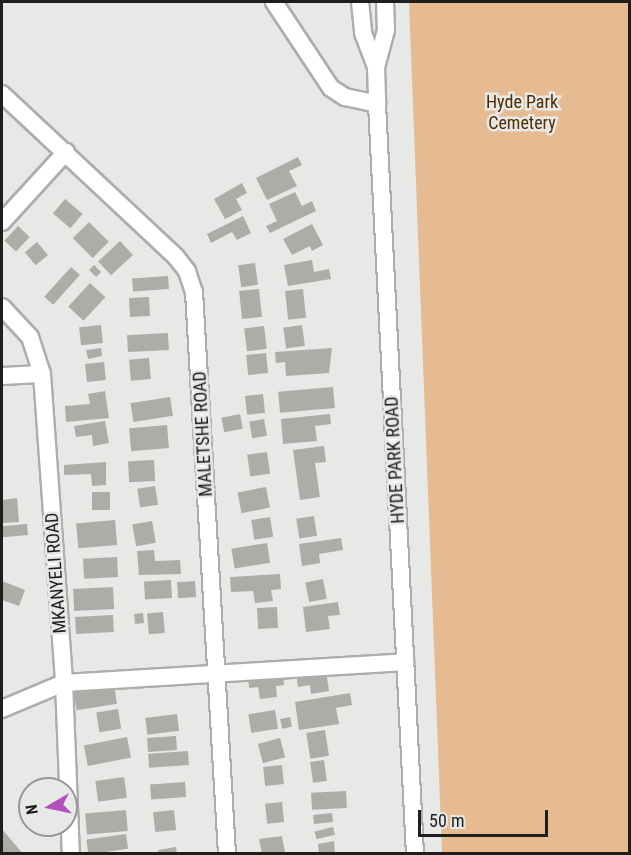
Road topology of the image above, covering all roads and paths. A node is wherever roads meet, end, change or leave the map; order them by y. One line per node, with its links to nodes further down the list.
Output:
1 (274, 2): 6 (street)
2 (360, 2): 4 (street, HYDE PARK ROAD)
3 (385, 2): 4 (street, HYDE PARK ROAD)
4 (376, 67): 6 (street, HYDE PARK ROAD)
5 (2, 94): 7 (street, MALETSHE ROAD)
6 (377, 104): 12 (street, HYDE PARK ROAD)
7 (66, 152): 8 (street); 13 (street, MALETSHE ROAD)
8 (2, 222)
9 (2, 307): 10 (street, MKANYELI ROAD)
10 (42, 374): 11 (street); 14 (street, MKANYELI ROAD)
11 (2, 376)
12 (405, 662): 13 (street); 18 (street, HYDE PARK ROAD)
13 (217, 672): 14 (street); 17 (street, MALETSHE ROAD)
14 (64, 682): 15 (street); 16 (street, MKANYELI ROAD)
15 (2, 709)
16 (70, 854)
17 (227, 854)
18 (415, 854)

